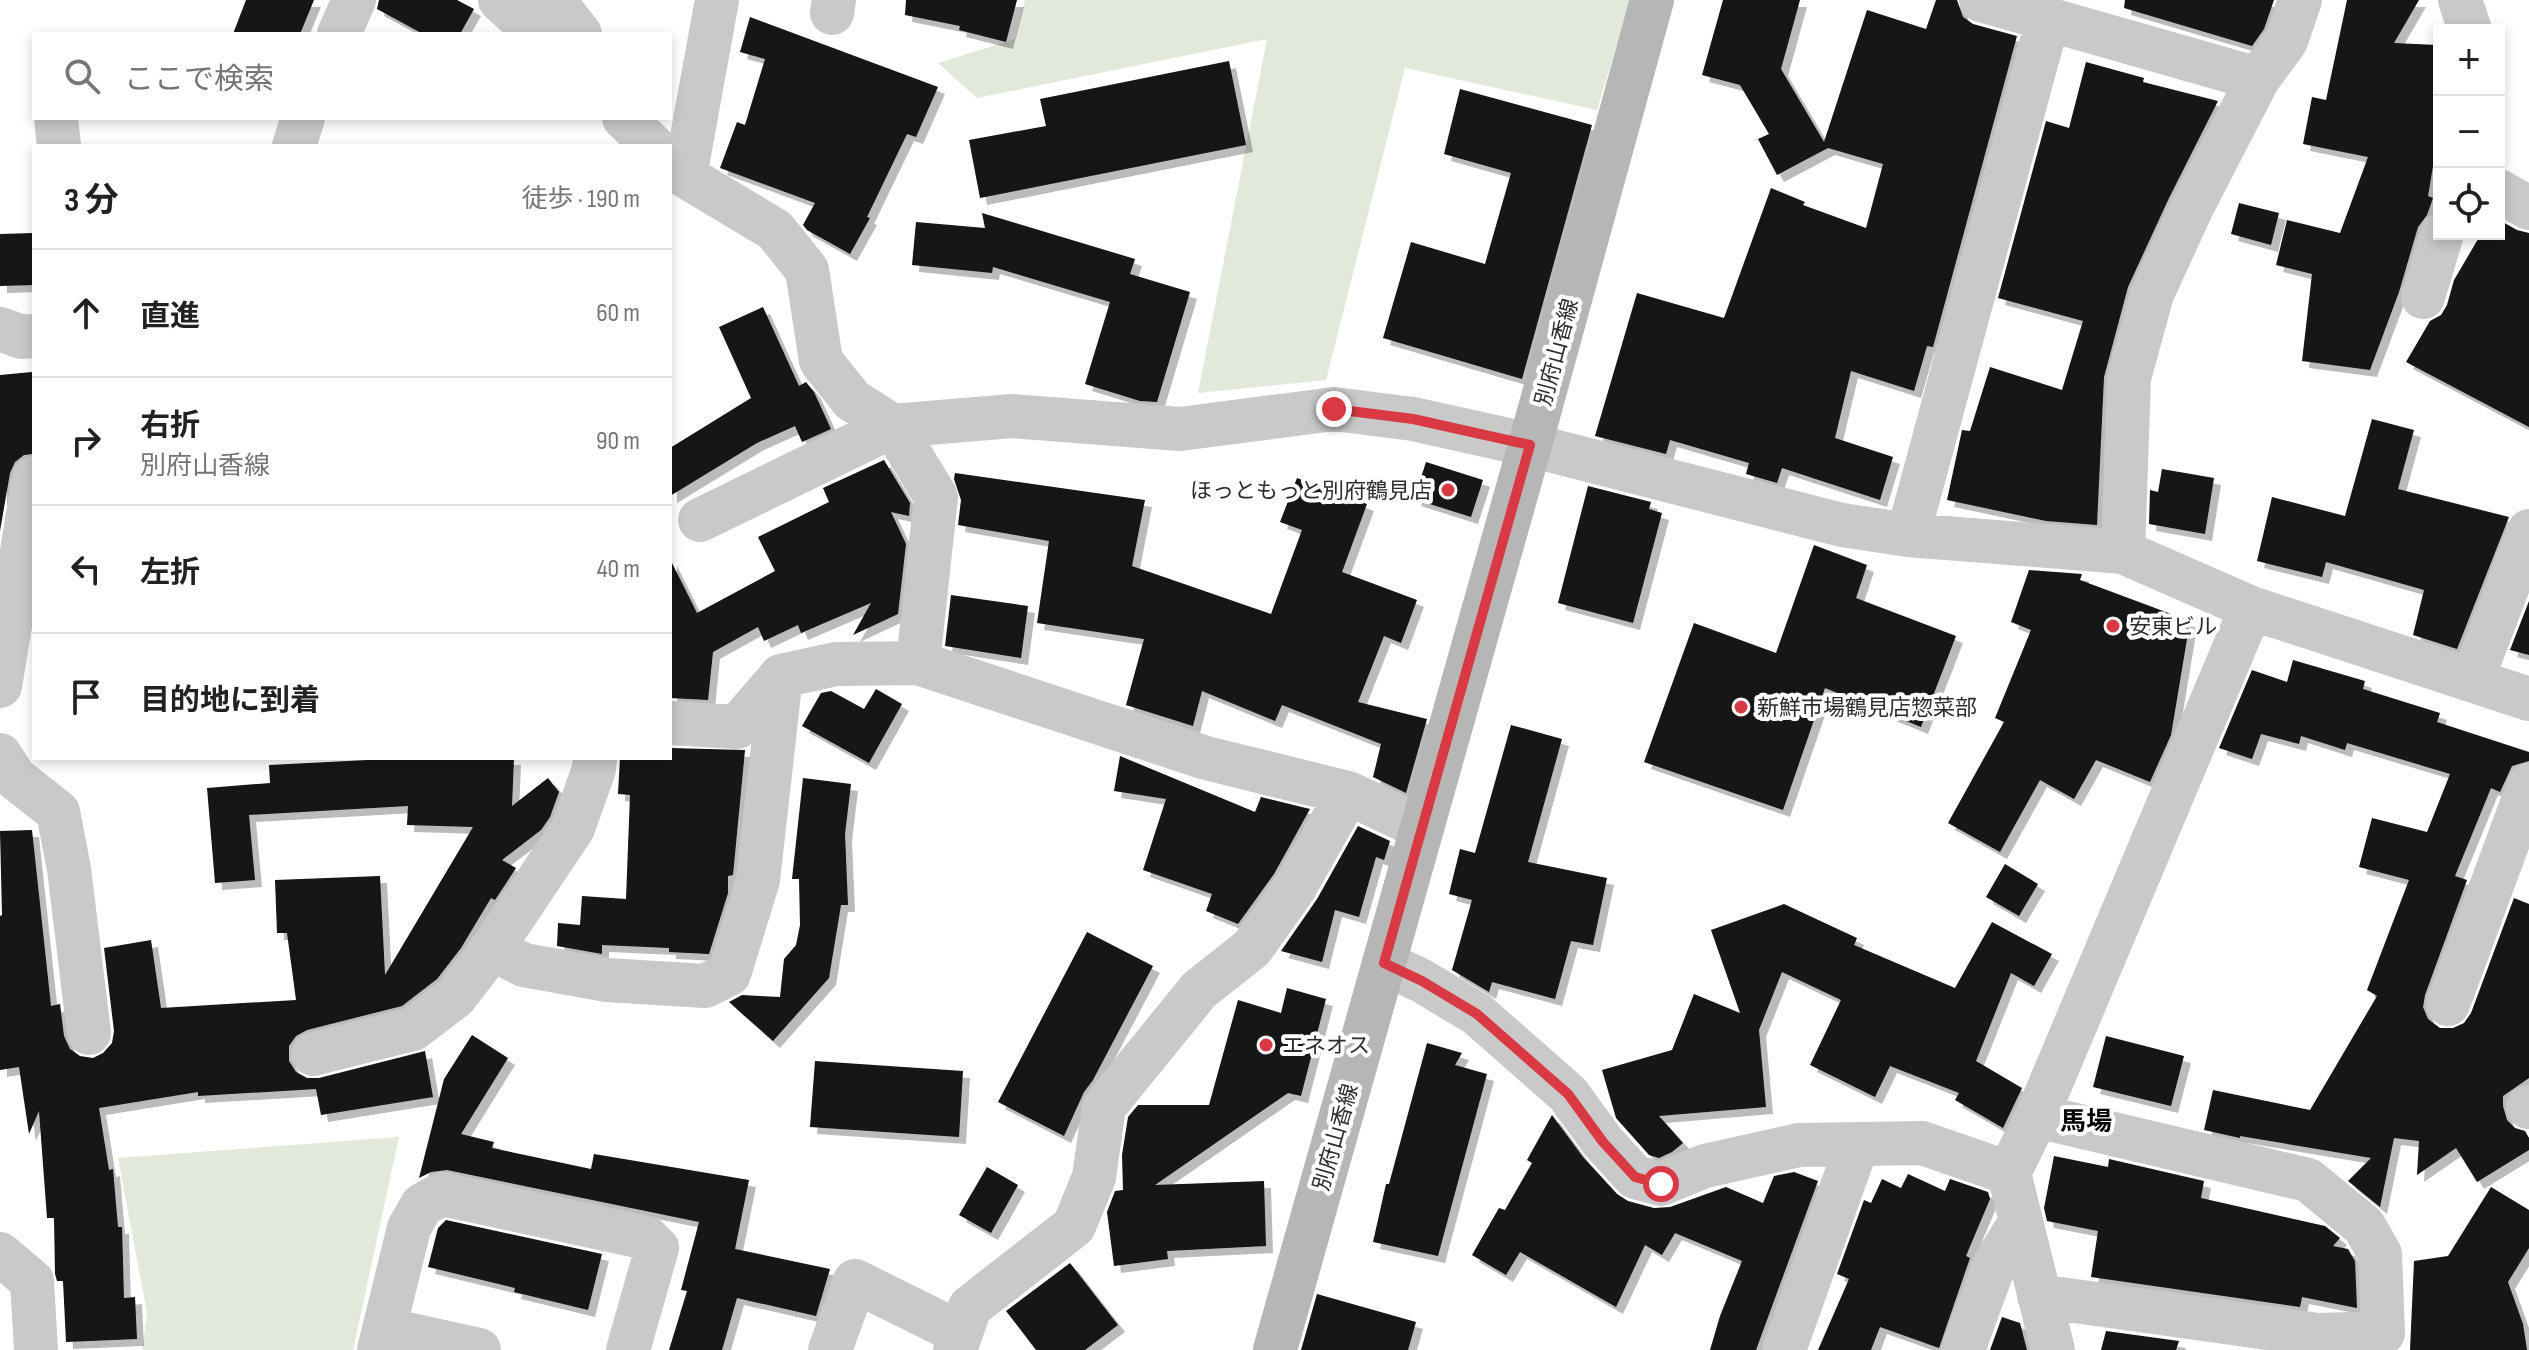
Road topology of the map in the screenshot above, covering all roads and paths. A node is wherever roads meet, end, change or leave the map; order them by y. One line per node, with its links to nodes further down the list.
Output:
1 (354, 0): 11 (street)
2 (500, 0): 12 (street)
3 (553, 0): 13 (street)
4 (717, 0): 21 (street)
5 (1652, 0): 29 (main road, 別府山香線)
6 (1981, 0): 9 (street)
7 (2300, 0): 14 (street)
8 (2460, 0): 10 (street)
9 (2076, 16): 14 (street); 33 (street)
10 (2468, 24)
11 (340, 32)
12 (535, 32)
13 (578, 32)
14 (2258, 79): 34 (street)
15 (56, 120): 18 (street)
16 (302, 120): 19 (street)
17 (626, 120): 20 (street)
18 (59, 144)
19 (295, 144)
20 (651, 144)
21 (678, 169): 28 (street)
22 (2505, 194): 23 (street)
23 (2529, 208)
24 (2440, 240): 25 (street)
25 (2423, 297)
26 (0, 329): 27 (street)
27 (32, 336)
28 (893, 426): 29 (street); 31 (street); 36 (street)
29 (1530, 445): 33 (street); 46 (main road, 別府山香線)
30 (32, 490): 39 (street)
31 (700, 520)
32 (2529, 531): 38 (street)
33 (1908, 535): 34 (street)
34 (2123, 552): 35 (street)
35 (2251, 608): 38 (street); 52 (street)
36 (918, 663): 37 (street); 45 (street)
37 (781, 676): 41 (street); 47 (street)
38 (2472, 680): 40 (street)
39 (0, 686)
40 (2529, 699)
41 (672, 723)
42 (0, 755): 50 (street)
43 (595, 760): 47 (street)
44 (2529, 785): 49 (street)
45 (1348, 793): 46 (street); 59 (street)
46 (1422, 828): 48 (main road, 別府山香線)
47 (492, 949): 51 (street)
48 (1384, 963): 53 (street); 64 (main road, 別府山香線)
49 (2448, 1004)
50 (89, 1033)
51 (313, 1054)
52 (2037, 1116): 54 (street); 57 (street)
53 (1857, 1145): 54 (street); 65 (street)
54 (2009, 1173): 55 (street)
55 (2021, 1221): 57 (street); 66 (street)
56 (0, 1254): 60 (street)
57 (2039, 1296): 67 (street)
58 (382, 1339): 61 (street); 62 (street)
59 (957, 1341): 63 (street)
60 (36, 1350)
61 (479, 1350)
62 (628, 1350)
63 (830, 1350)
64 (1275, 1350)
65 (1784, 1350)
66 (1963, 1350)
67 (2053, 1350)

